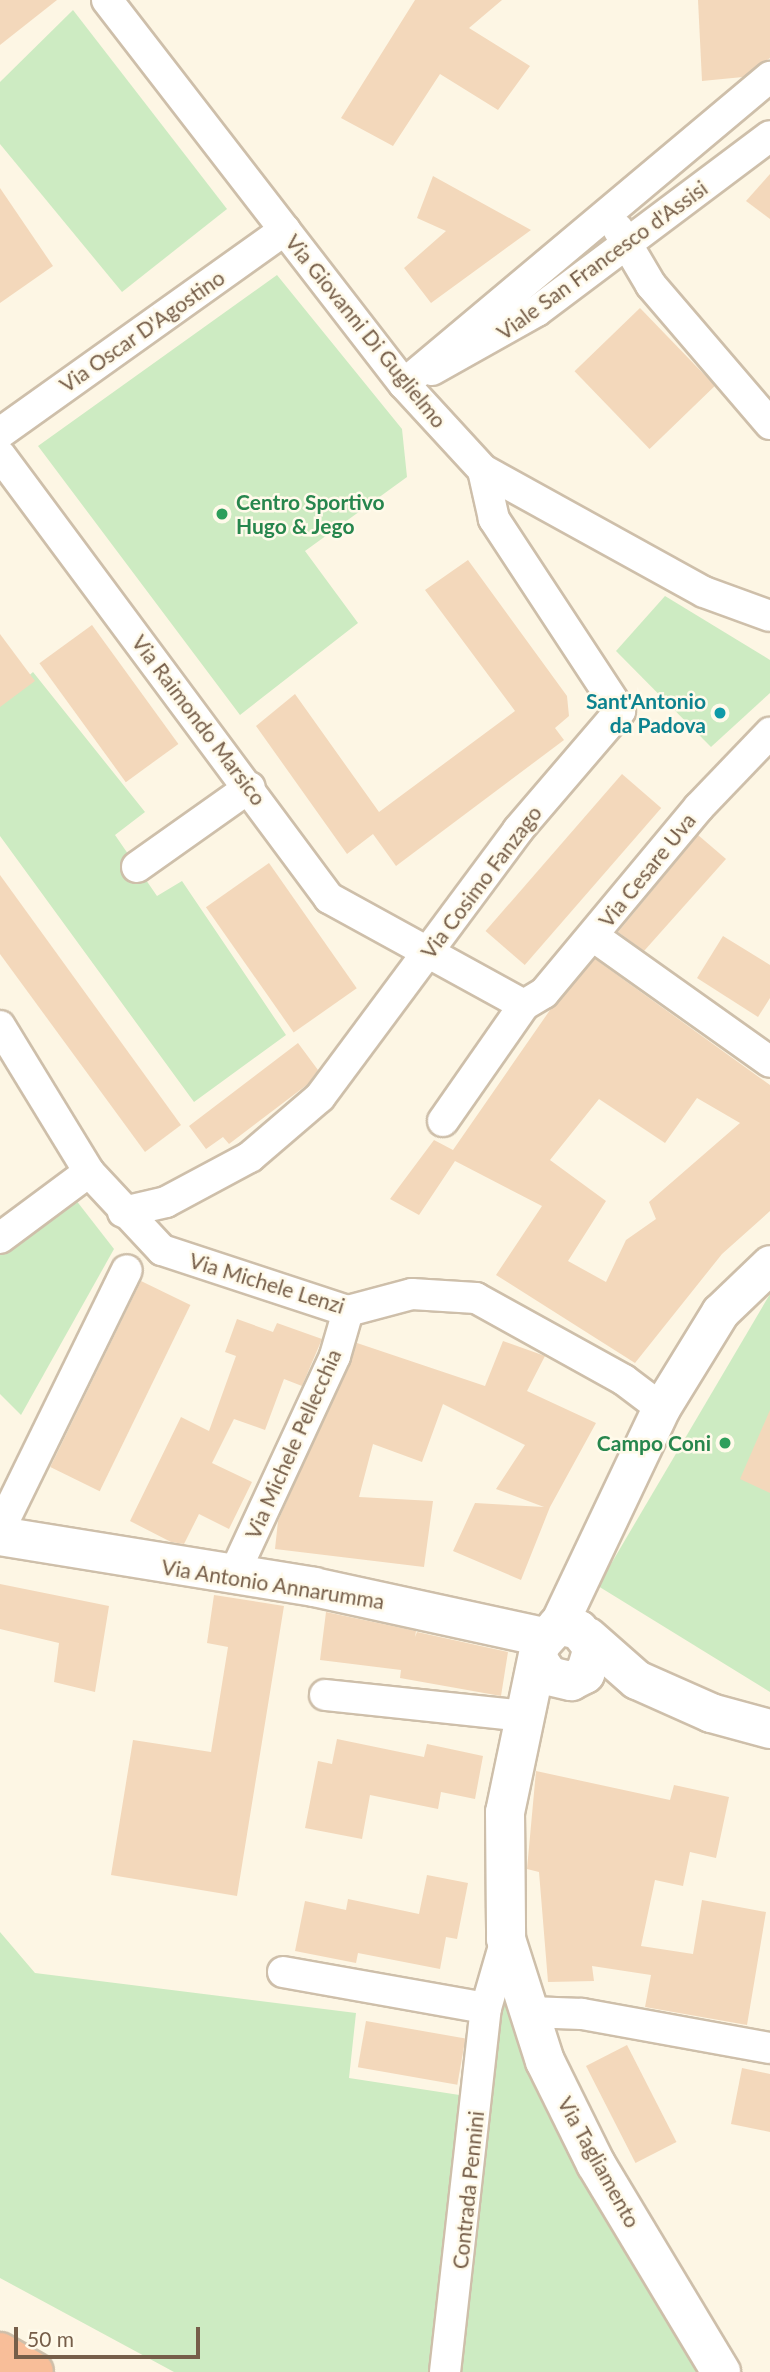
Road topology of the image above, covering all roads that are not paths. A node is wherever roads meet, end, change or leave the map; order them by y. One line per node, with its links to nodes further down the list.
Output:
1 (107, 0): 6 (street, Via Giovanni Di Guglielmo)
2 (770, 78): 3 (street, Viale San Francesco d'Assisi)
3 (740, 98): 4 (street); 5 (street, Viale San Francesco d'Assisi)
4 (764, 140): 7 (street, Viale San Francesco d'Assisi)
5 (606, 211): 7 (street); 8 (street, Viale San Francesco d'Assisi)
6 (285, 230): 8 (street, Via Giovanni Di Guglielmo); 10 (street, Via Oscar D'Agostino)
7 (629, 245): 8 (street, Viale San Francesco d'Assisi); 9 (street)
8 (404, 384): 12 (street, Via Giovanni Di Guglielmo)
9 (770, 424)
10 (0, 433)
11 (0, 455): 15 (street, Via Raimondo Marsico)
12 (483, 470): 13 (street, Via Giovanni Di Guglielmo); 18 (street, Via Cosimo Fanzago)
13 (762, 617)
14 (770, 733): 17 (street, Via Cesare Uva)
15 (250, 787): 16 (street); 18 (street, Via Raimondo Marsico)
16 (137, 867)
17 (593, 936): 19 (street, Via Cesare Uva); 21 (street)
18 (426, 954): 19 (street); 24 (street, Via Cosimo Fanzago)
19 (524, 1004): 22 (street, Via Cesare Uva)
20 (0, 1026): 23 (street, Via Michele Lenzi)
21 (770, 1062)
22 (443, 1121)
23 (89, 1172): 24 (street, Via Michele Lenzi); 25 (street)
24 (123, 1212): 28 (street, Via Michele Lenzi)
25 (0, 1238)
26 (770, 1264): 29 (street)
27 (127, 1270): 30 (street)
28 (348, 1311): 29 (street, Via Michele Lenzi); 32 (street, Via Michele Pellecchia)
29 (661, 1408): 33 (street)
30 (0, 1529)
31 (0, 1536): 32 (main road, Via Antonio Annarumma)
32 (233, 1576): 33 (main road, Via Antonio Annarumma)
33 (564, 1650): 35 (main road, Via Tagliamento); 36 (main road, Via Antonio Annarumma)
34 (325, 1695): 35 (street)
35 (524, 1716): 37 (main road, Via Tagliamento)
36 (770, 1729)
37 (506, 1939): 39 (street, Via Tagliamento); 40 (main road, Via Tagliamento)
38 (283, 1972): 39 (street)
39 (486, 2008): 44 (street, Contrada Pennini)
40 (530, 2012): 41 (street); 45 (main road, Via Tagliamento)
41 (770, 2048)
42 (0, 2352): 43 (highway)
43 (34, 2372)
44 (444, 2372)
45 (721, 2372)

